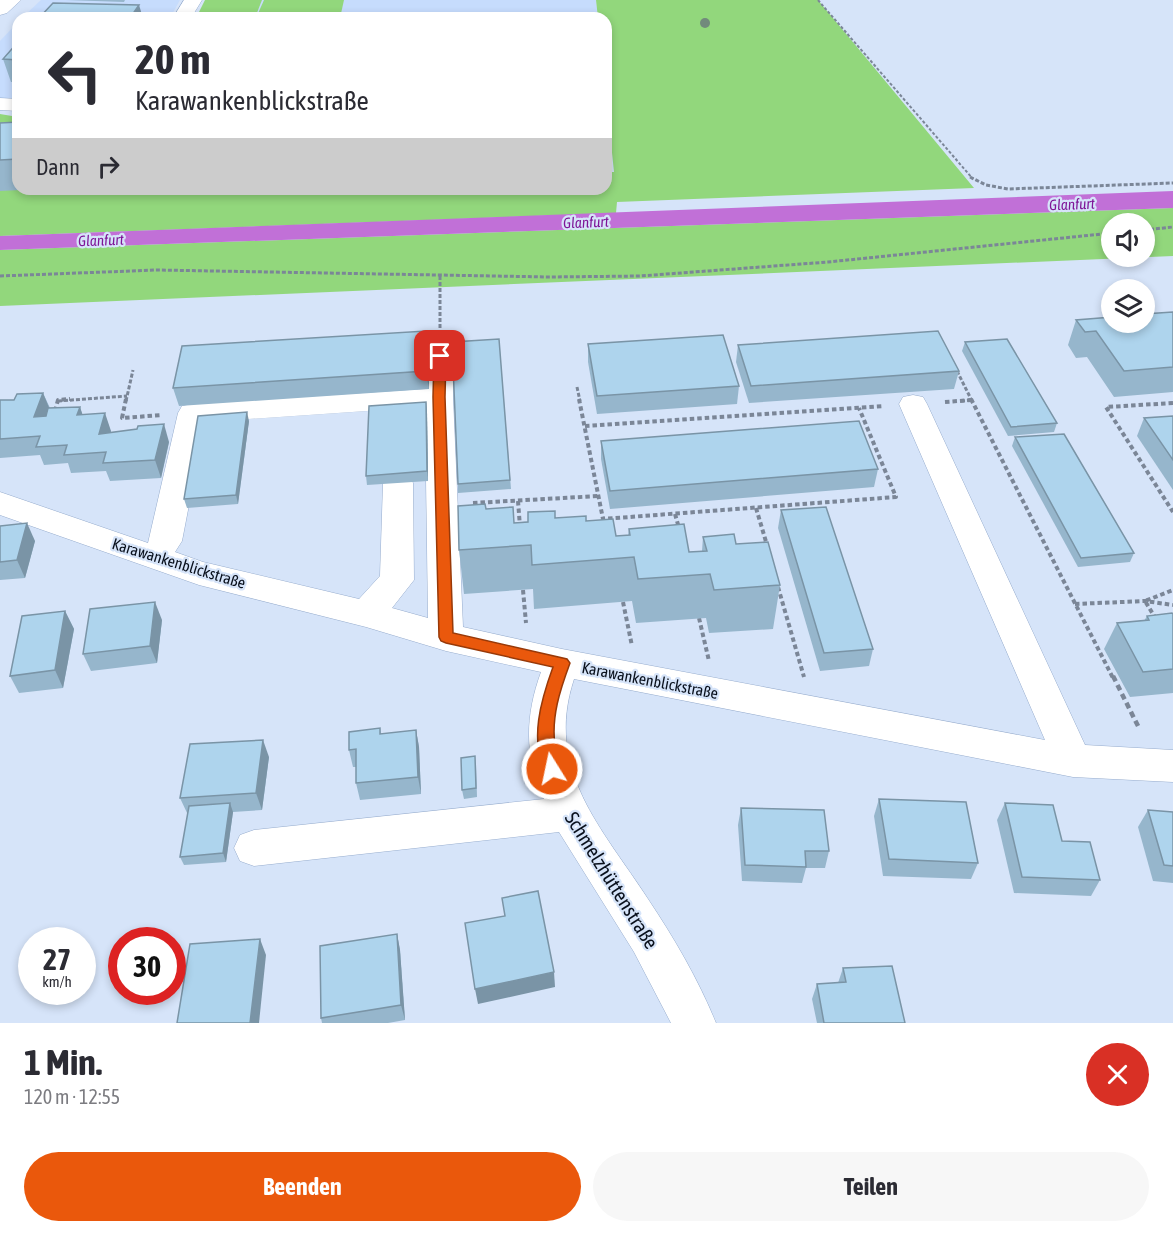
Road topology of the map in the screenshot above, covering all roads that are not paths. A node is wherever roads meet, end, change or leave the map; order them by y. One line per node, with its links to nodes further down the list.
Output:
1 (10, 0): 2 (main road)
2 (0, 9)
3 (440, 356): 4 (street)
4 (439, 397): 8 (street); 10 (street)
5 (913, 404): 12 (street)
6 (398, 483): 9 (street)
7 (0, 503): 8 (street, Karawankenblickstraße)
8 (155, 557): 9 (street, Karawankenblickstraße)
9 (366, 614): 10 (street, Karawankenblickstraße)
10 (446, 637): 11 (street, Karawankenblickstraße)
11 (562, 663): 12 (street, Karawankenblickstraße); 14 (street, Schmelzhüttenstraße)
12 (1073, 761): 13 (street, Karawankenblickstraße)
13 (1173, 766)
14 (569, 814): 15 (street); 16 (street, Schmelzhüttenstraße)
15 (254, 848)
16 (693, 1023)

